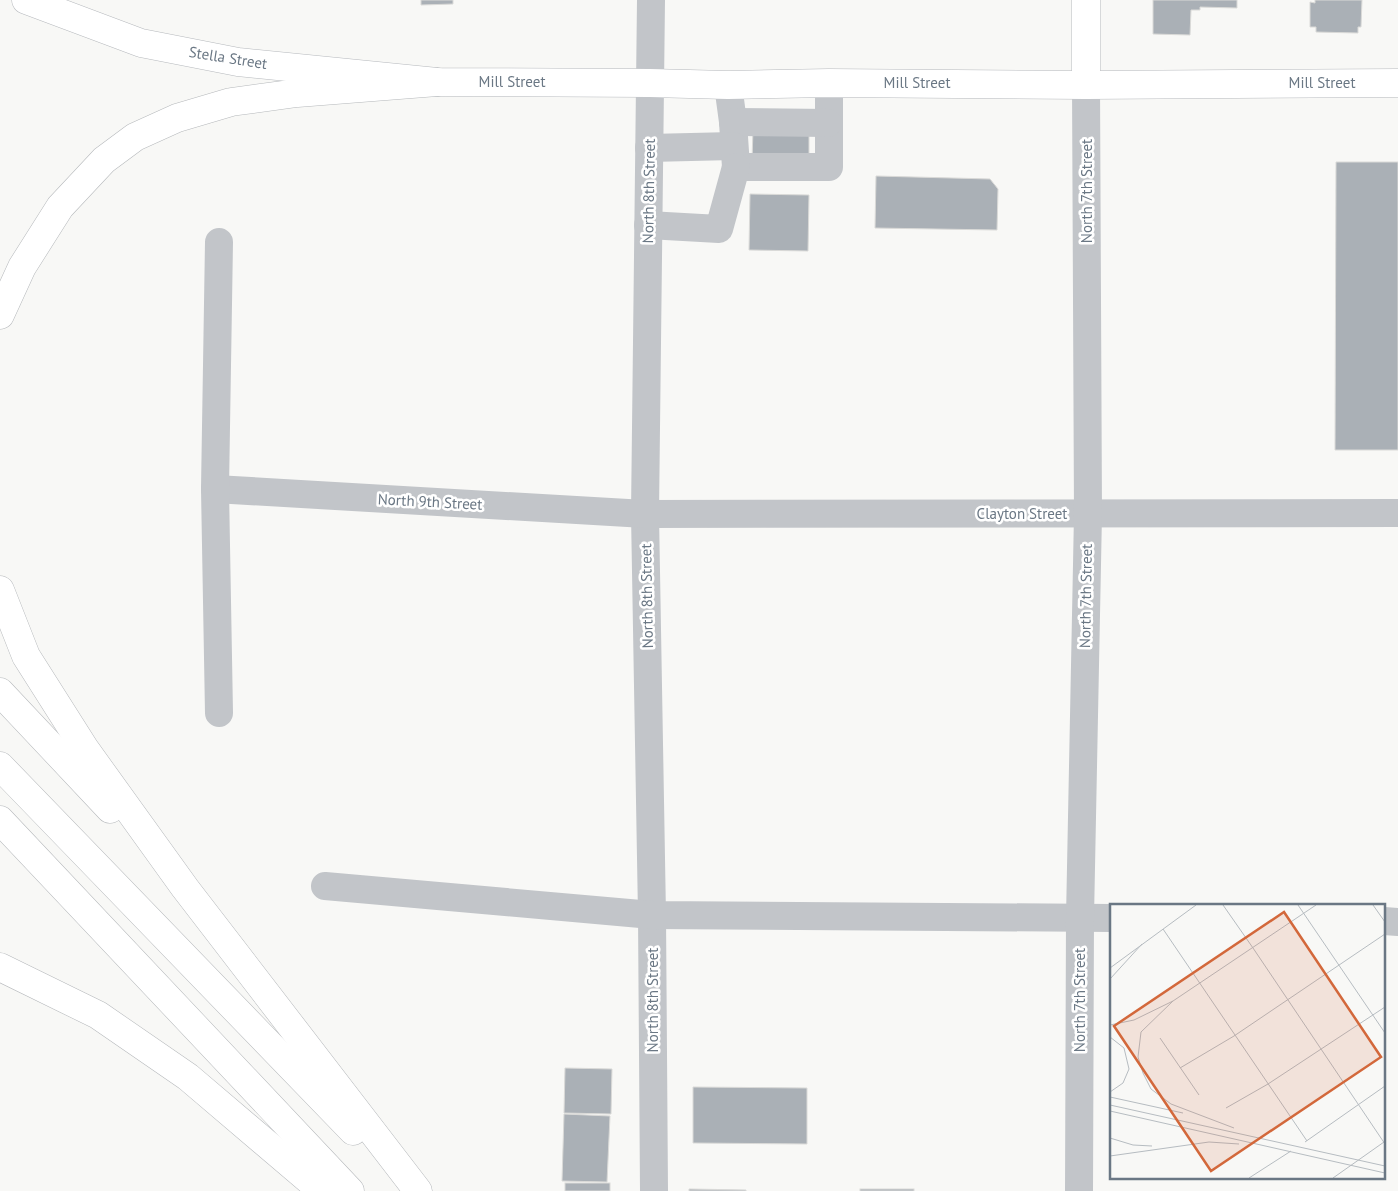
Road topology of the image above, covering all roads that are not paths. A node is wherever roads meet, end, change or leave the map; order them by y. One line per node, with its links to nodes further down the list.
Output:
1 (26, 0): 4 (main road, Stella Street)
2 (651, 0): 6 (street, North 8th Street)
3 (1086, 0): 8 (main road, North 7th Street)
4 (437, 82): 6 (main road, Mill Street); 15 (main road)
5 (829, 82): 8 (main road, Mill Street); 9 (main road, Mill Street); 10 (street)
6 (650, 83): 9 (main road, Mill Street); 12 (street, North 8th Street)
7 (1398, 83): 8 (main road, Mill Street)
8 (1086, 84): 19 (street, North 7th Street)
9 (728, 86): 11 (street)
10 (828, 123): 11 (street); 11 (street)
11 (734, 145): 12 (street); 13 (street)
12 (649, 148): 13 (street, North 8th Street)
13 (648, 225): 18 (street, North 8th Street)
14 (219, 242): 16 (street)
15 (0, 316)
16 (215, 489): 18 (street, North 9th Street); 22 (street)
17 (1398, 513): 19 (street, Clayton Street)
18 (645, 514): 19 (street, Clayton Street); 27 (street, North 8th Street)
19 (1088, 514): 28 (street, North 7th Street)
20 (0, 590): 26 (main road)
21 (0, 692): 26 (main road)
22 (219, 714)
23 (0, 766): 35 (main road)
24 (0, 820): 34 (main road)
25 (325, 886): 27 (street)
26 (185, 888): 36 (main road)
27 (652, 915): 28 (street); 37 (street, North 8th Street)
28 (1080, 918): 29 (street); 38 (street, North 7th Street)
29 (1110, 918)
30 (0, 960): 32 (main road)
31 (0, 967): 32 (main road)
32 (98, 1015): 33 (main road)
33 (322, 1191)
34 (350, 1191)
35 (412, 1191)
36 (418, 1191)
37 (654, 1191)
38 (1078, 1191)

